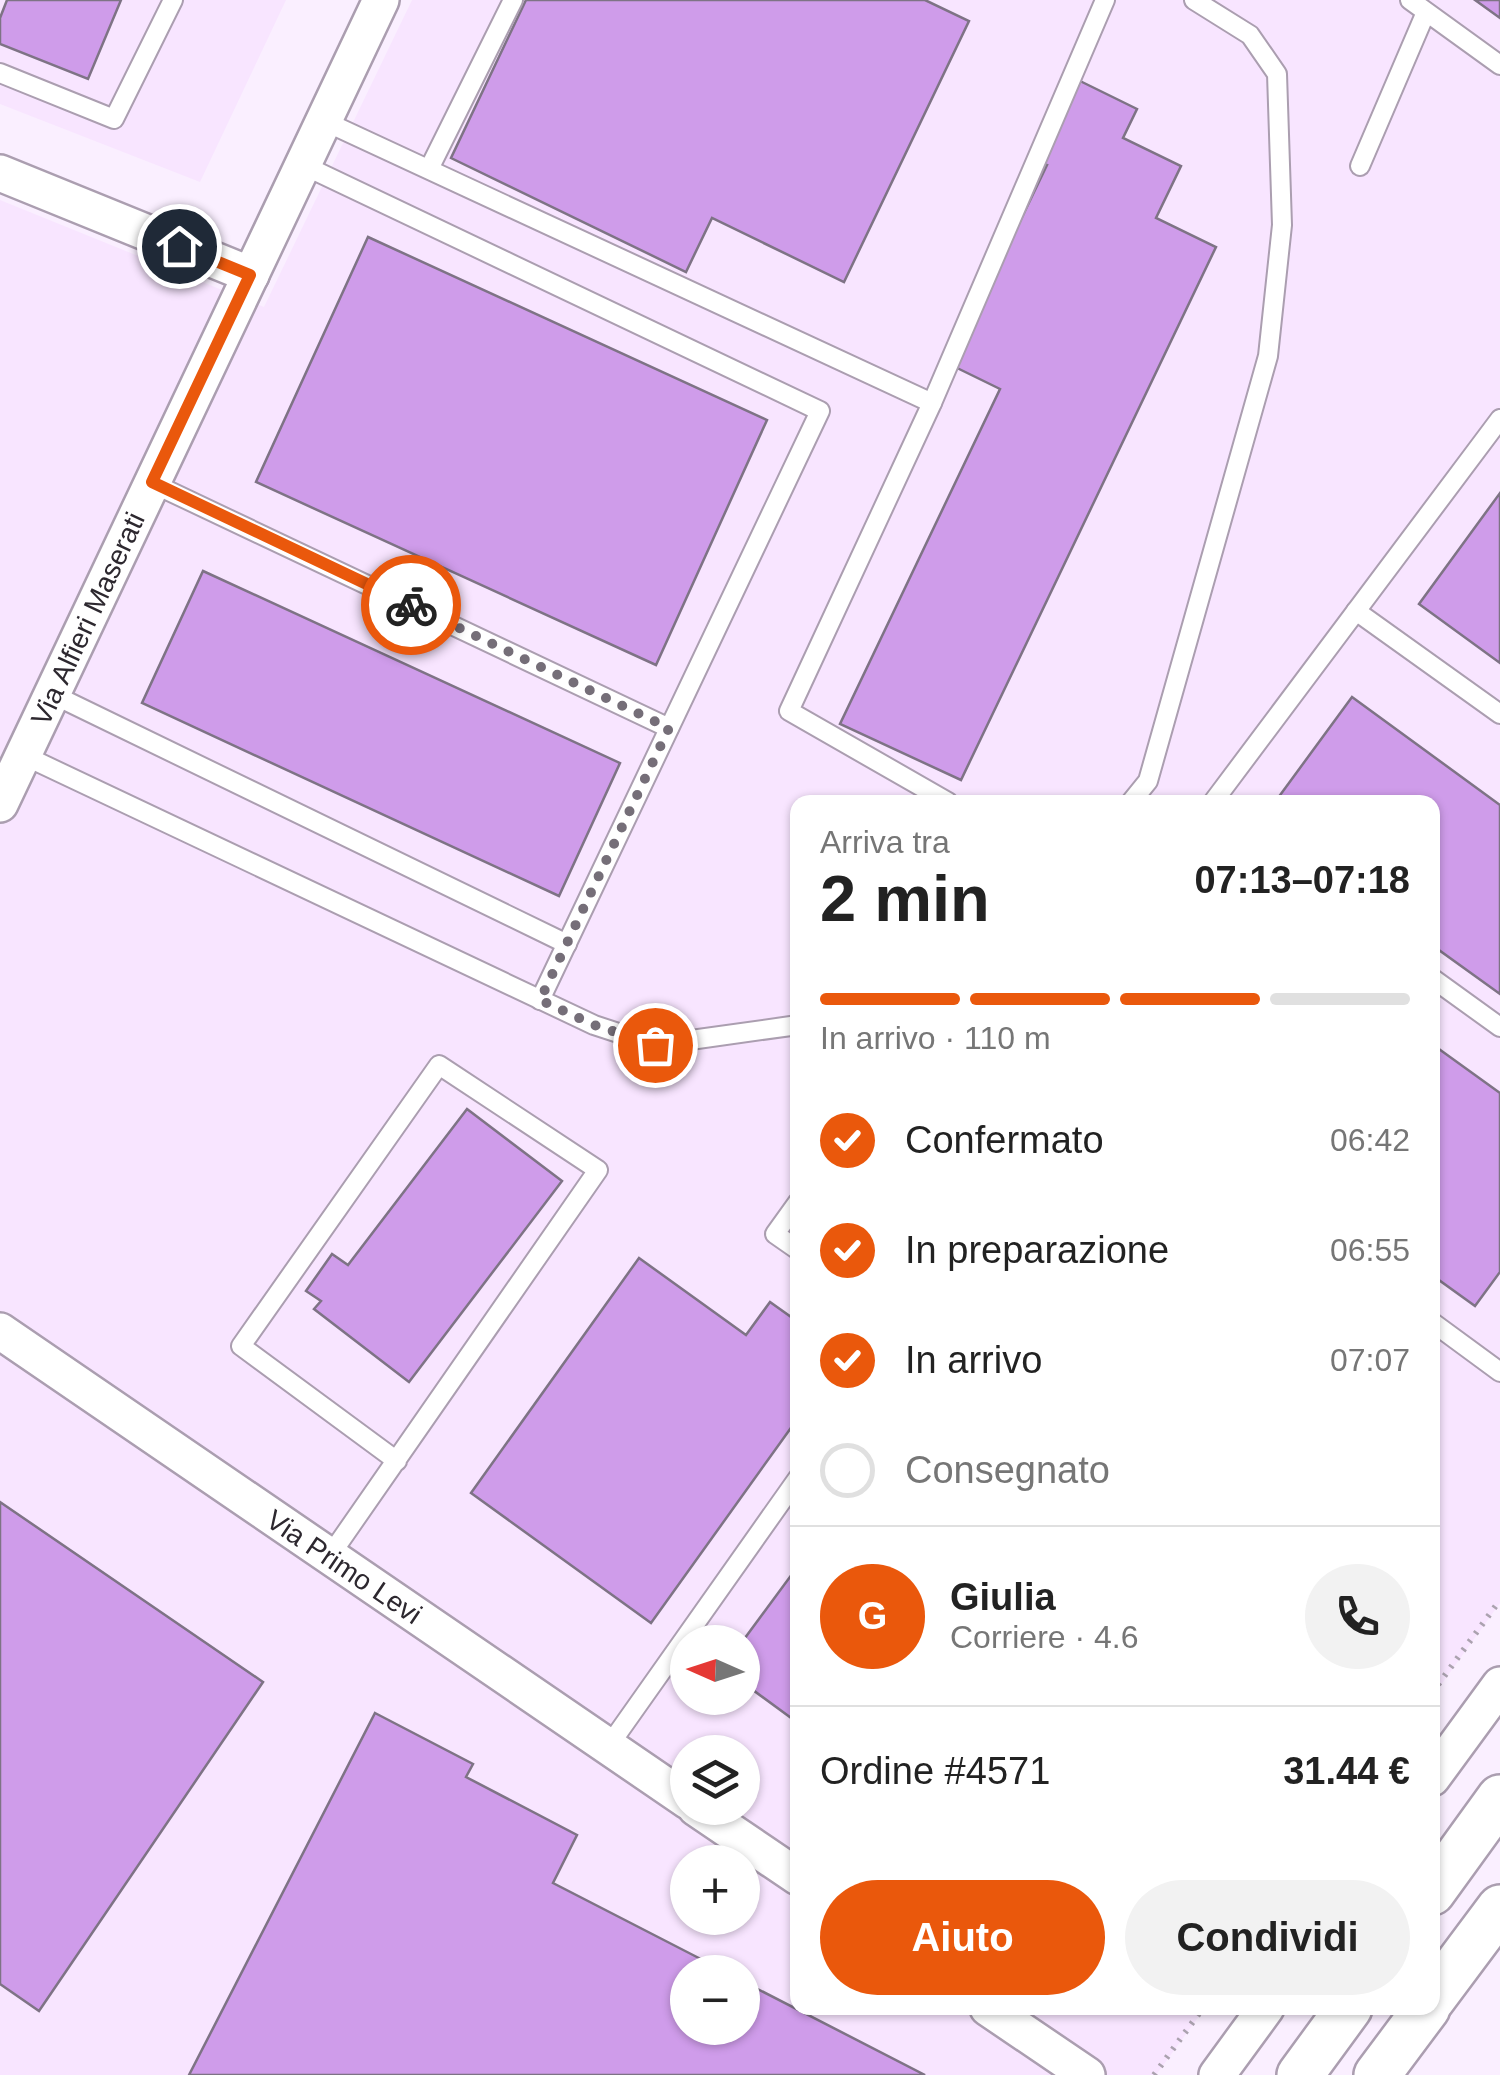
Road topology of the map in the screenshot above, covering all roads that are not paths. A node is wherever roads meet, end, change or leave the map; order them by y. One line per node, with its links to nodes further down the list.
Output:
1 (173, 0): 9 (lane)
2 (381, 0): 10 (street, Via Alfieri Maserati)
3 (513, 0): 13 (lane)
4 (1105, 0): 16 (lane)
5 (1194, 0): 25 (lane)
6 (1410, 0): 7 (lane)
7 (1426, 12): 8 (lane); 12 (lane)
8 (1500, 64)
9 (0, 73)
10 (324, 121): 11 (street, Via Alfieri Maserati); 13 (lane)
11 (303, 165): 15 (street, Via Alfieri Maserati); 22 (lane)
12 (1360, 166)
13 (428, 169): 16 (lane)
14 (0, 172): 15 (street)
15 (250, 275): 18 (street, Via Alfieri Maserati)
16 (932, 404): 24 (lane)
17 (1500, 420): 19 (lane)
18 (152, 482): 20 (street, Via Alfieri Maserati); 22 (lane)
19 (1356, 611): 21 (lane); 26 (lane)
20 (52, 694): 23 (street, Via Alfieri Maserati); 28 (lane)
21 (1500, 714)
22 (669, 728): 28 (lane)
23 (23, 755): 27 (street, Via Alfieri Maserati); 30 (lane)
24 (936, 795)
25 (1136, 795)
26 (1218, 795)
27 (0, 804)
28 (567, 944): 30 (lane)
29 (1440, 984): 32 (lane)
30 (540, 1000): 31 (lane)
31 (790, 1025)
32 (1500, 1027)
33 (790, 1213): 34 (lane)
34 (790, 1245)
35 (1440, 1328): 37 (lane)
36 (0, 1332): 40 (street, Via Primo Levi)
37 (1500, 1372)
38 (397, 1460): 38 (lane); 40 (lane)
39 (790, 1489): 42 (lane)
40 (329, 1557): 42 (street, Via Primo Levi)
41 (1500, 1684): 43 (street)
42 (608, 1747): 44 (street, Via Primo Levi)
43 (1440, 1767)
44 (670, 1790)
45 (1500, 1798): 48 (street)
46 (721, 1825): 47 (street)
47 (790, 1872)
48 (1440, 1881)
49 (1500, 1908): 50 (street)
50 (1440, 1989)
51 (998, 2015): 55 (street)
52 (1261, 2015): 56 (street)
53 (1344, 2015): 57 (street)
54 (1421, 2015): 58 (street)
55 (1087, 2075)
56 (1217, 2075)
57 (1300, 2075)
58 (1377, 2075)

